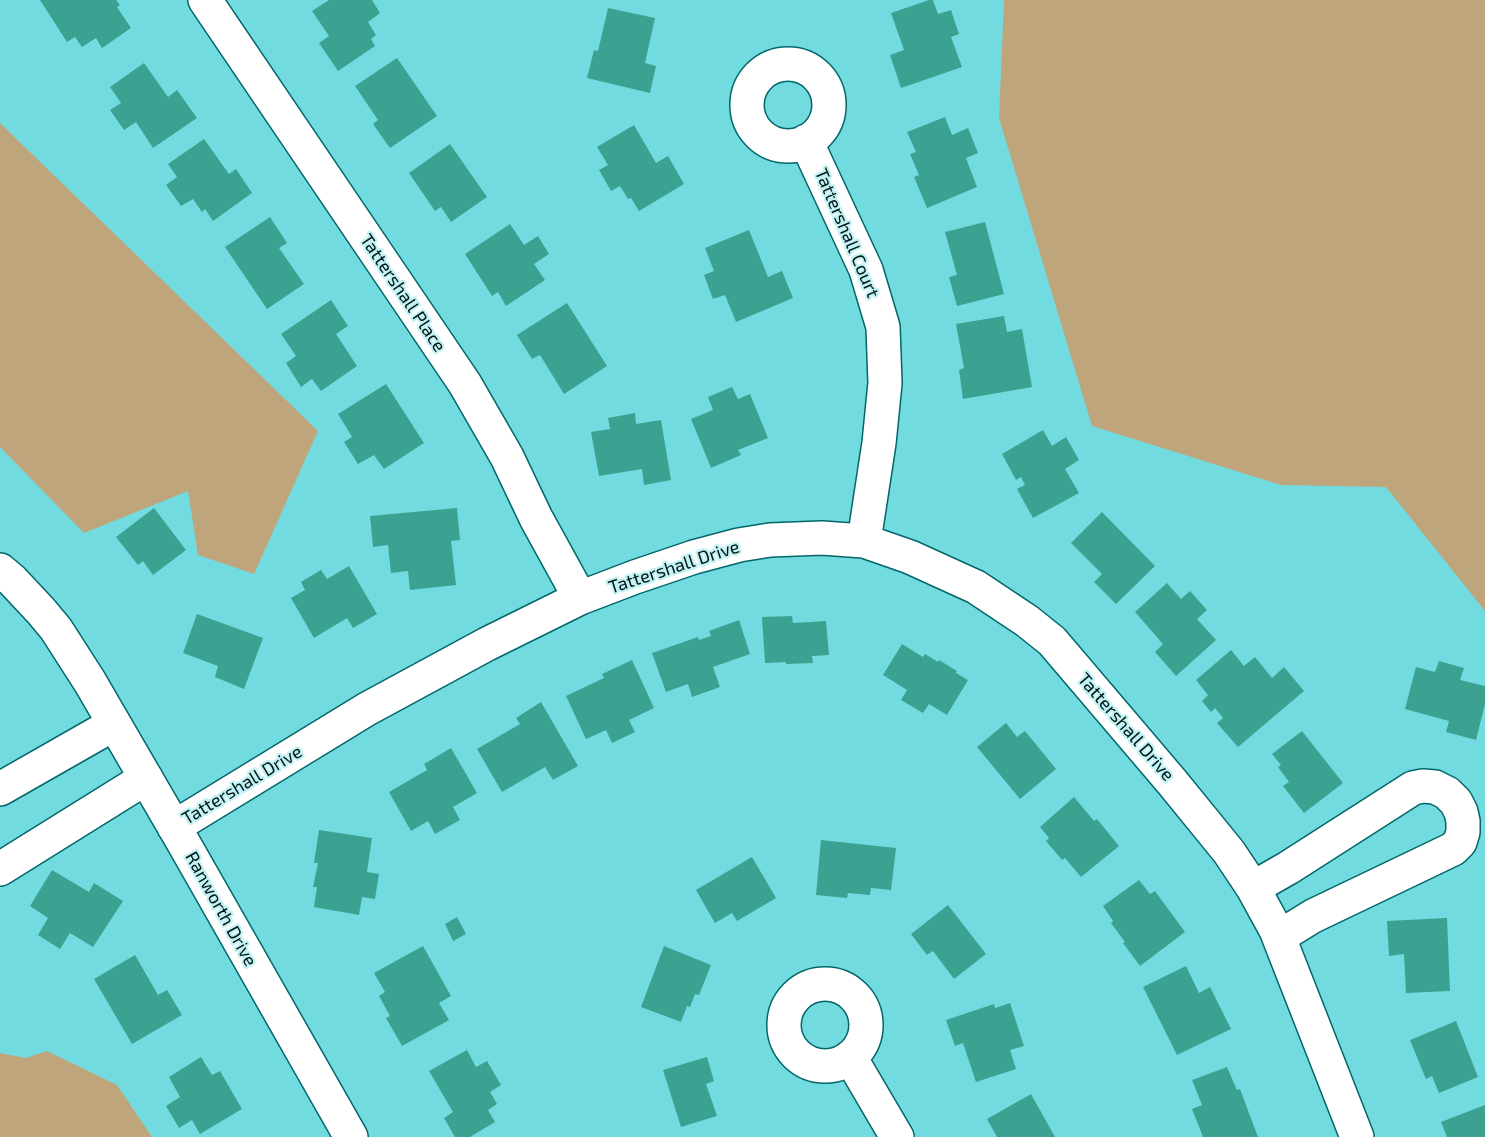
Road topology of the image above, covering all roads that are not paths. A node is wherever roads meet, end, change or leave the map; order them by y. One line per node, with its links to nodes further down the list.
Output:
1 (205, 0): 5 (street, Tattershall Place)
2 (806, 141): 3 (street, Tattershall Court)
3 (864, 541): 5 (street, Tattershall Drive); 11 (street, Tattershall Drive)
4 (0, 570): 6 (street, Ranworth Drive)
5 (580, 598): 9 (street, Tattershall Drive)
6 (114, 724): 7 (street, Ranworth Drive); 8 (street)
7 (146, 778): 9 (street, Ranworth Drive); 10 (street)
8 (0, 789)
9 (174, 827): 14 (street, Ranworth Drive)
10 (0, 868)
11 (1253, 888): 12 (street, Tattershall Drive); 12 (street)
12 (1279, 937): 16 (street, Tattershall Drive)
13 (850, 1057): 15 (street)
14 (351, 1137)
15 (897, 1137)
16 (1357, 1137)

